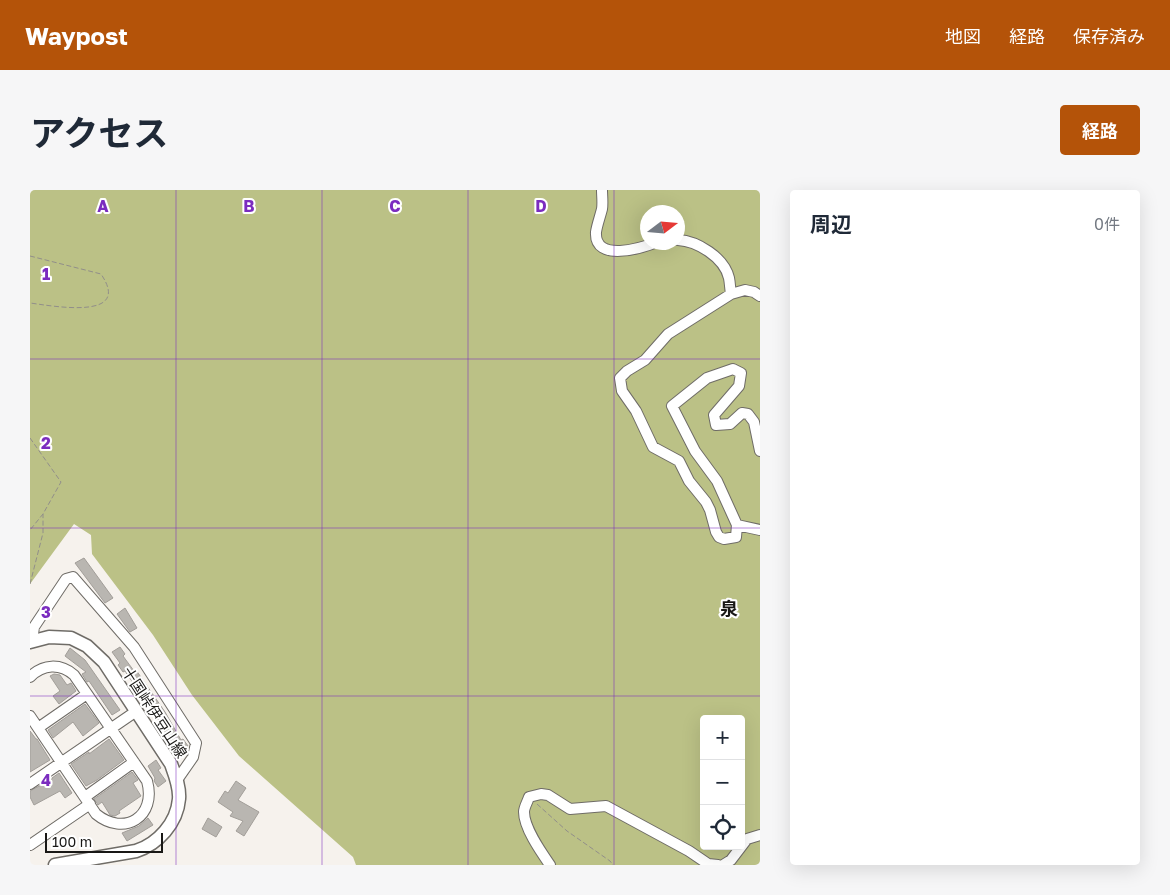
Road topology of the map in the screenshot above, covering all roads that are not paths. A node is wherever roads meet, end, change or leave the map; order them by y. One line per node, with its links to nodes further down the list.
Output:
1 (602, 190): 3 (street)
2 (685, 241): 4 (street)
3 (640, 249)
4 (731, 294): 5 (street); 7 (street)
5 (760, 296)
6 (760, 451): 7 (street)
7 (737, 525): 8 (street)
8 (760, 530)
9 (31, 642): 12 (main road, 十国峠伊豆山線); 17 (street)
10 (30, 677): 11 (street)
11 (87, 694): 13 (street); 14 (street)
12 (135, 712): 14 (street); 17 (main road, 十国峠伊豆山線)
13 (33, 721): 15 (street)
14 (111, 729): 15 (street); 16 (street)
15 (61, 762): 18 (street); 19 (street)
16 (134, 762): 19 (street); 19 (street)
17 (177, 780): 22 (main road, 十国峠伊豆山線)
18 (30, 784)
19 (87, 801): 21 (street)
20 (760, 835): 25 (street)
21 (30, 845)
22 (55, 865)
23 (550, 865): 24 (street)
24 (718, 865)
25 (723, 865)

